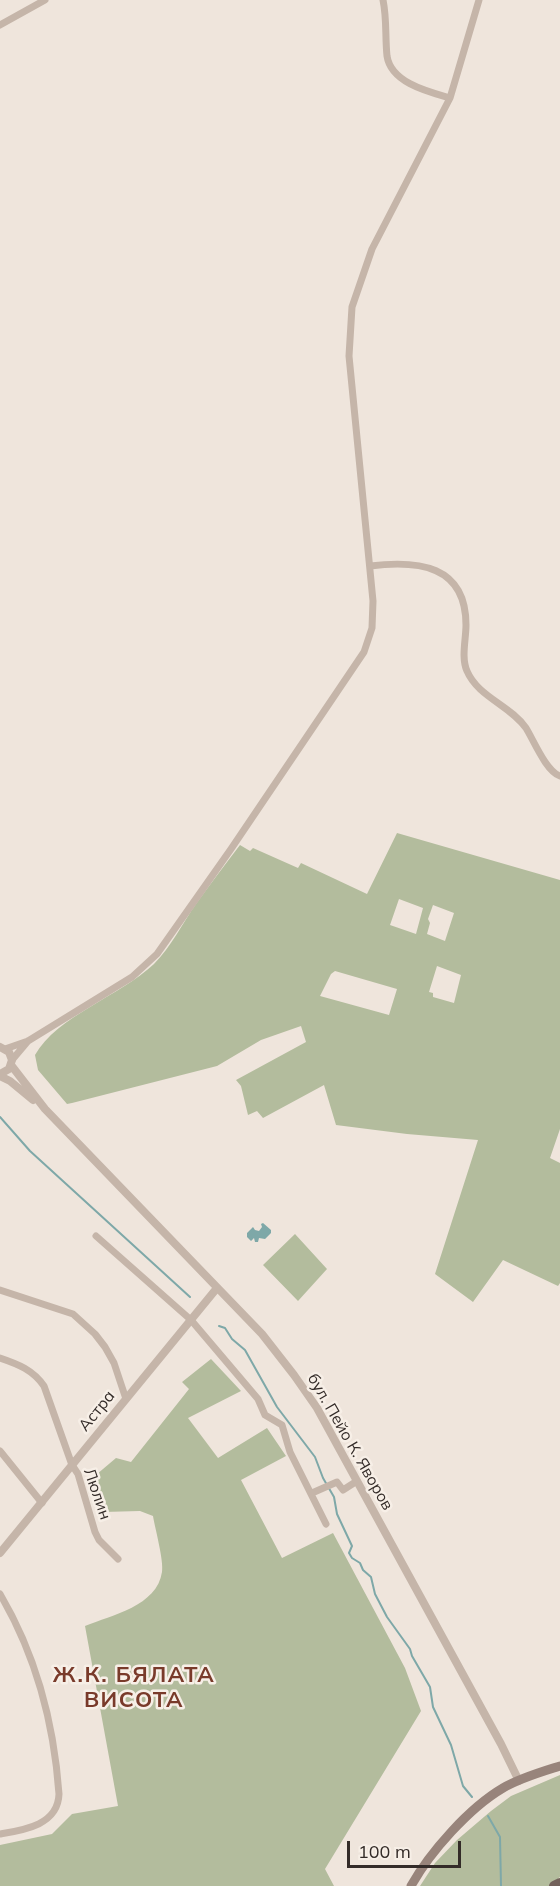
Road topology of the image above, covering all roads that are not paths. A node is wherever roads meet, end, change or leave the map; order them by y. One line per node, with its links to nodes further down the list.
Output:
1 (45, 0): 4 (street)
2 (382, 0): 5 (street)
3 (479, 0): 5 (street)
4 (0, 25)
5 (450, 98): 6 (street)
6 (370, 566): 7 (street); 8 (street)
7 (560, 776)
8 (28, 1041): 9 (street); 10 (street)
9 (2, 1048): 10 (street, бул. Пейо К. Яворов)
10 (11, 1063): 11 (street); 12 (street, бул. Пейо К. Яворов)
11 (0, 1075): 12 (street, бул. Пейо К. Яворов)
12 (45, 1109): 14 (street, бул. Пейо К. Яворов)
13 (96, 1236): 16 (street)
14 (217, 1288): 16 (street, Астра); 21 (street, бул. Пейо К. Яворов)
15 (0, 1290): 18 (street)
16 (190, 1320): 18 (street, Астра); 22 (street)
17 (0, 1358): 20 (street, Люлин)
18 (126, 1399): 20 (street, Астра)
19 (0, 1451): 23 (street)
20 (72, 1466): 23 (street, Астра); 26 (street, Люлин)
21 (357, 1481): 22 (street); 29 (street, бул. Пейо К. Яворов)
22 (315, 1491): 24 (street)
23 (42, 1503): 25 (street, Астра)
24 (326, 1524)
25 (0, 1553)
26 (118, 1559)
27 (0, 1594): 30 (street)
28 (560, 1766): 29 (main road)
29 (519, 1780): 32 (main road)
30 (0, 1834)
31 (560, 1883): 33 (main road)
32 (411, 1886)
33 (555, 1886)

